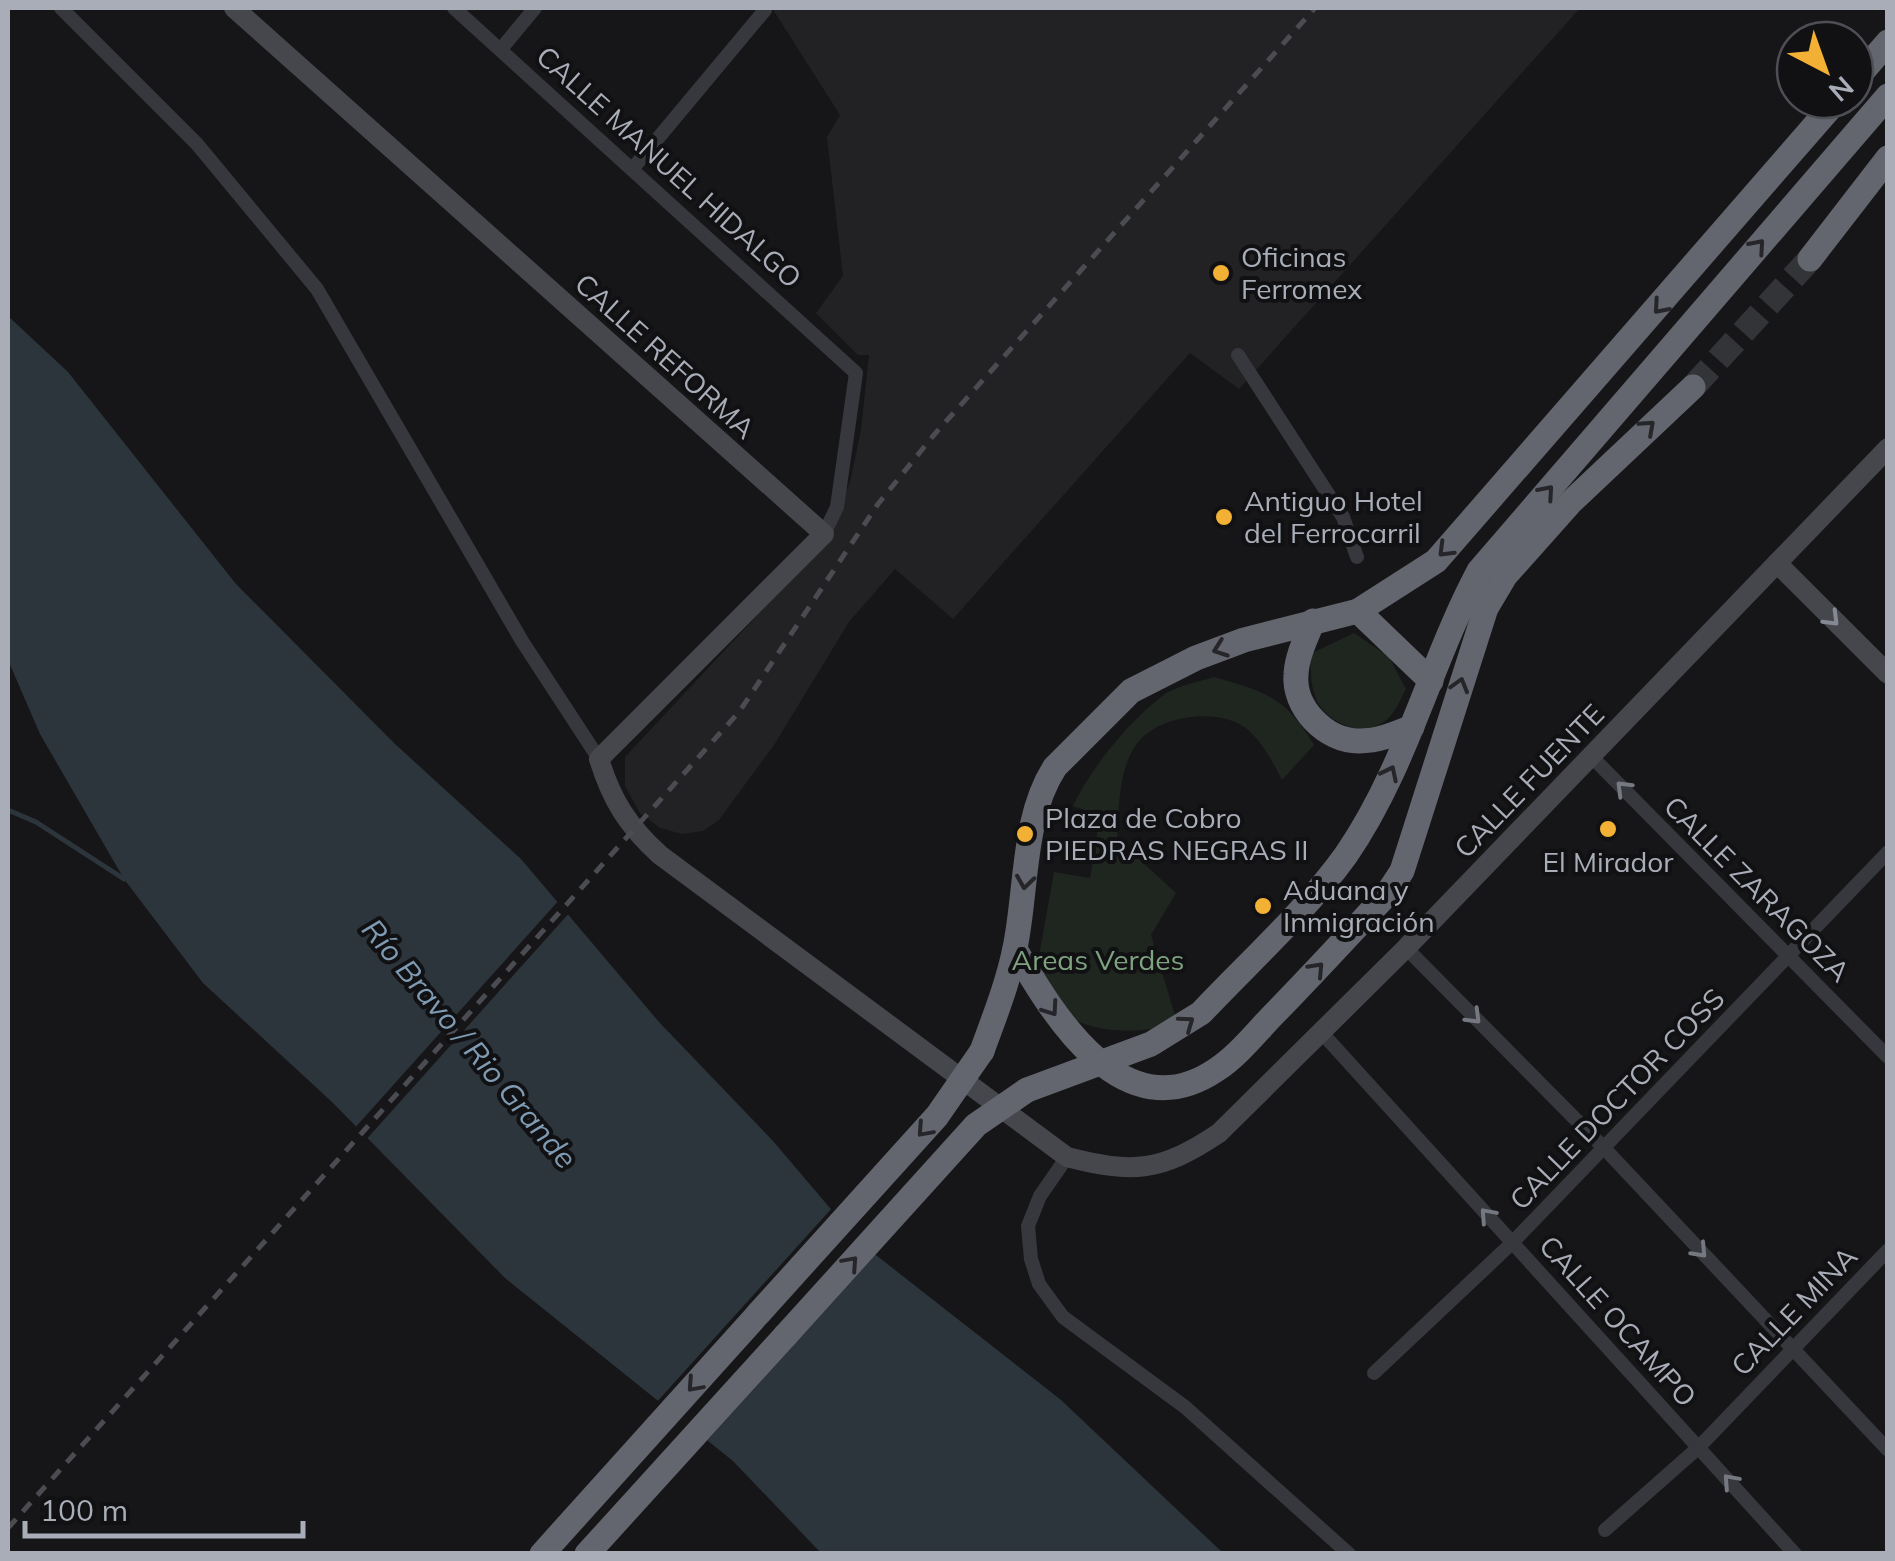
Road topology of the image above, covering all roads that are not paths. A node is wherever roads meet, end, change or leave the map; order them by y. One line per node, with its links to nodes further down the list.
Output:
1 (61, 8): 24 (street)
2 (234, 8): 15 (street, CALLE REFORMA)
3 (454, 8): 6 (street, CALLE MANUEL HIDALGO)
4 (534, 8): 6 (street)
5 (765, 10): 10 (street)
6 (501, 49): 10 (street, CALLE MANUEL HIDALGO)
7 (1888, 96): 21 (highway, one-way to 7)
8 (1821, 120): 18 (highway, one-way to 18)
9 (1888, 158): 11 (highway)
10 (634, 167): 15 (street, CALLE MANUEL HIDALGO)
11 (1810, 259)
12 (1238, 355): 16 (street)
13 (1693, 387): 31 (highway, one-way to 13)
14 (1888, 448): 17 (street, CALLE FUENTE)
15 (824, 534): 24 (street)
16 (1357, 557)
17 (1777, 563): 20 (street, one-way to 20); 23 (street, CALLE FUENTE)
18 (1358, 610): 19 (highway); 21 (highway)
19 (1313, 621): 22 (highway); 27 (highway, one-way to 27)
20 (1888, 674)
21 (1431, 682): 22 (highway)
22 (1412, 728): 31 (highway, one-way to 22)
23 (1591, 756): 26 (street, CALLE FUENTE); 28 (street, CALLE ZARAGOZA, one-way to 23)
24 (599, 759): 33 (street)
25 (1888, 852): 28 (street, CALLE DOCTOR COSS)
26 (1406, 948): 29 (street, CALLE FUENTE); 32 (street, one-way to 32)
27 (1015, 949): 31 (highway, one-way to 31); 41 (highway, one-way to 41, bridge)
28 (1790, 956): 30 (street, CALLE ZARAGOZA); 32 (street, CALLE DOCTOR COSS)
29 (1322, 1033): 33 (street, CALLE FUENTE); 34 (street, CALLE OCAMPO, one-way to 29)
30 (1888, 1057)
31 (1098, 1061): 42 (highway, one-way to 31, bridge)
32 (1605, 1148): 34 (street, CALLE DOCTOR COSS); 36 (street, one-way to 36)
33 (1067, 1157): 43 (street)
34 (1512, 1242): 37 (street, CALLE DOCTOR COSS); 38 (street, CALLE OCAMPO)
35 (1888, 1250): 36 (street, CALLE MINA)
36 (1792, 1350): 38 (street, CALLE MINA); 39 (street)
37 (1374, 1372)
38 (1700, 1447): 40 (street, CALLE MINA); 44 (street, CALLE OCAMPO, one-way to 38)
39 (1888, 1450)
40 (1606, 1530)
41 (542, 1554)
42 (588, 1554)
43 (1349, 1554)
44 (1795, 1554)

